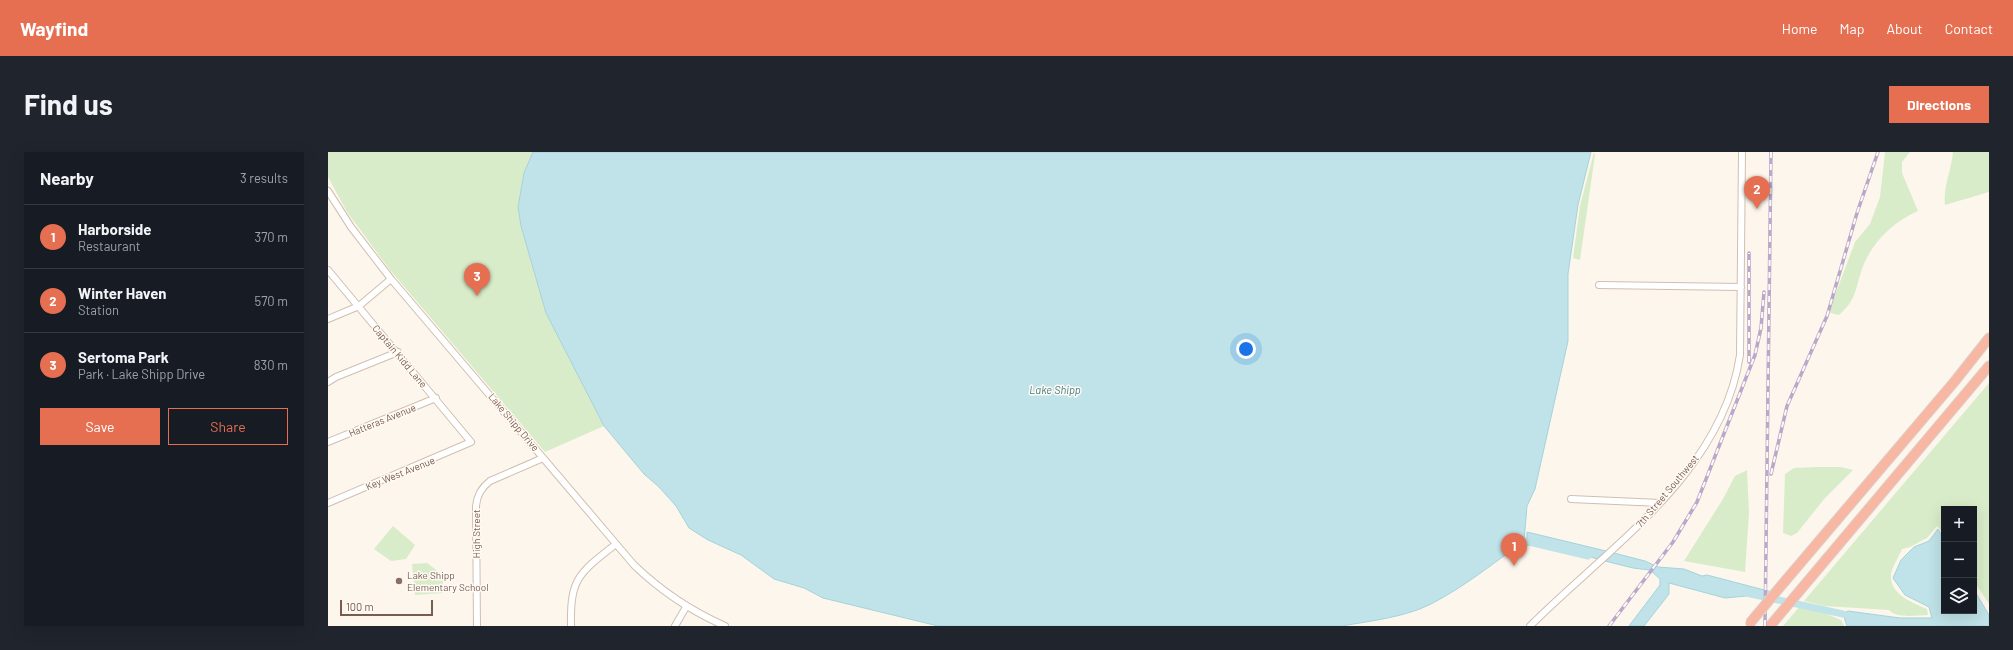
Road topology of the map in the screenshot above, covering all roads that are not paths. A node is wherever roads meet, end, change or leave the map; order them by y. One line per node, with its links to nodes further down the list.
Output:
1 (1742, 152): 6 (street, 7th Street Southwest)
2 (328, 191): 4 (street, Lake Shipp Drive)
3 (328, 270): 7 (street, Captain Kidd Lane)
4 (391, 279): 7 (street); 16 (street, Lake Shipp Drive)
5 (1599, 285): 6 (street)
6 (1741, 287): 19 (street, 7th Street Southwest)
7 (359, 306): 8 (street); 10 (street, Captain Kidd Lane)
8 (328, 319)
9 (1989, 338): 22 (highway, bridge)
10 (398, 352): 12 (street); 13 (street, Captain Kidd Lane)
11 (1989, 366): 28 (highway)
12 (328, 382)
13 (436, 398): 14 (street, Hatteras Avenue); 15 (street, Captain Kidd Lane)
14 (328, 442)
15 (472, 442): 18 (street, Key West Avenue)
16 (543, 458): 20 (street, Lake Shipp Drive); 23 (street, High Street)
17 (1571, 499): 19 (street)
18 (328, 503)
19 (1660, 503): 27 (street, 7th Street Southwest)
20 (616, 544): 21 (street, Lake Shipp Drive); 24 (street)
21 (686, 607): 25 (street); 26 (street, Lake Shipp Drive)
22 (1749, 625)
23 (477, 626)
24 (571, 626)
25 (675, 626)
26 (725, 626)
27 (1530, 626)
28 (1770, 626)

